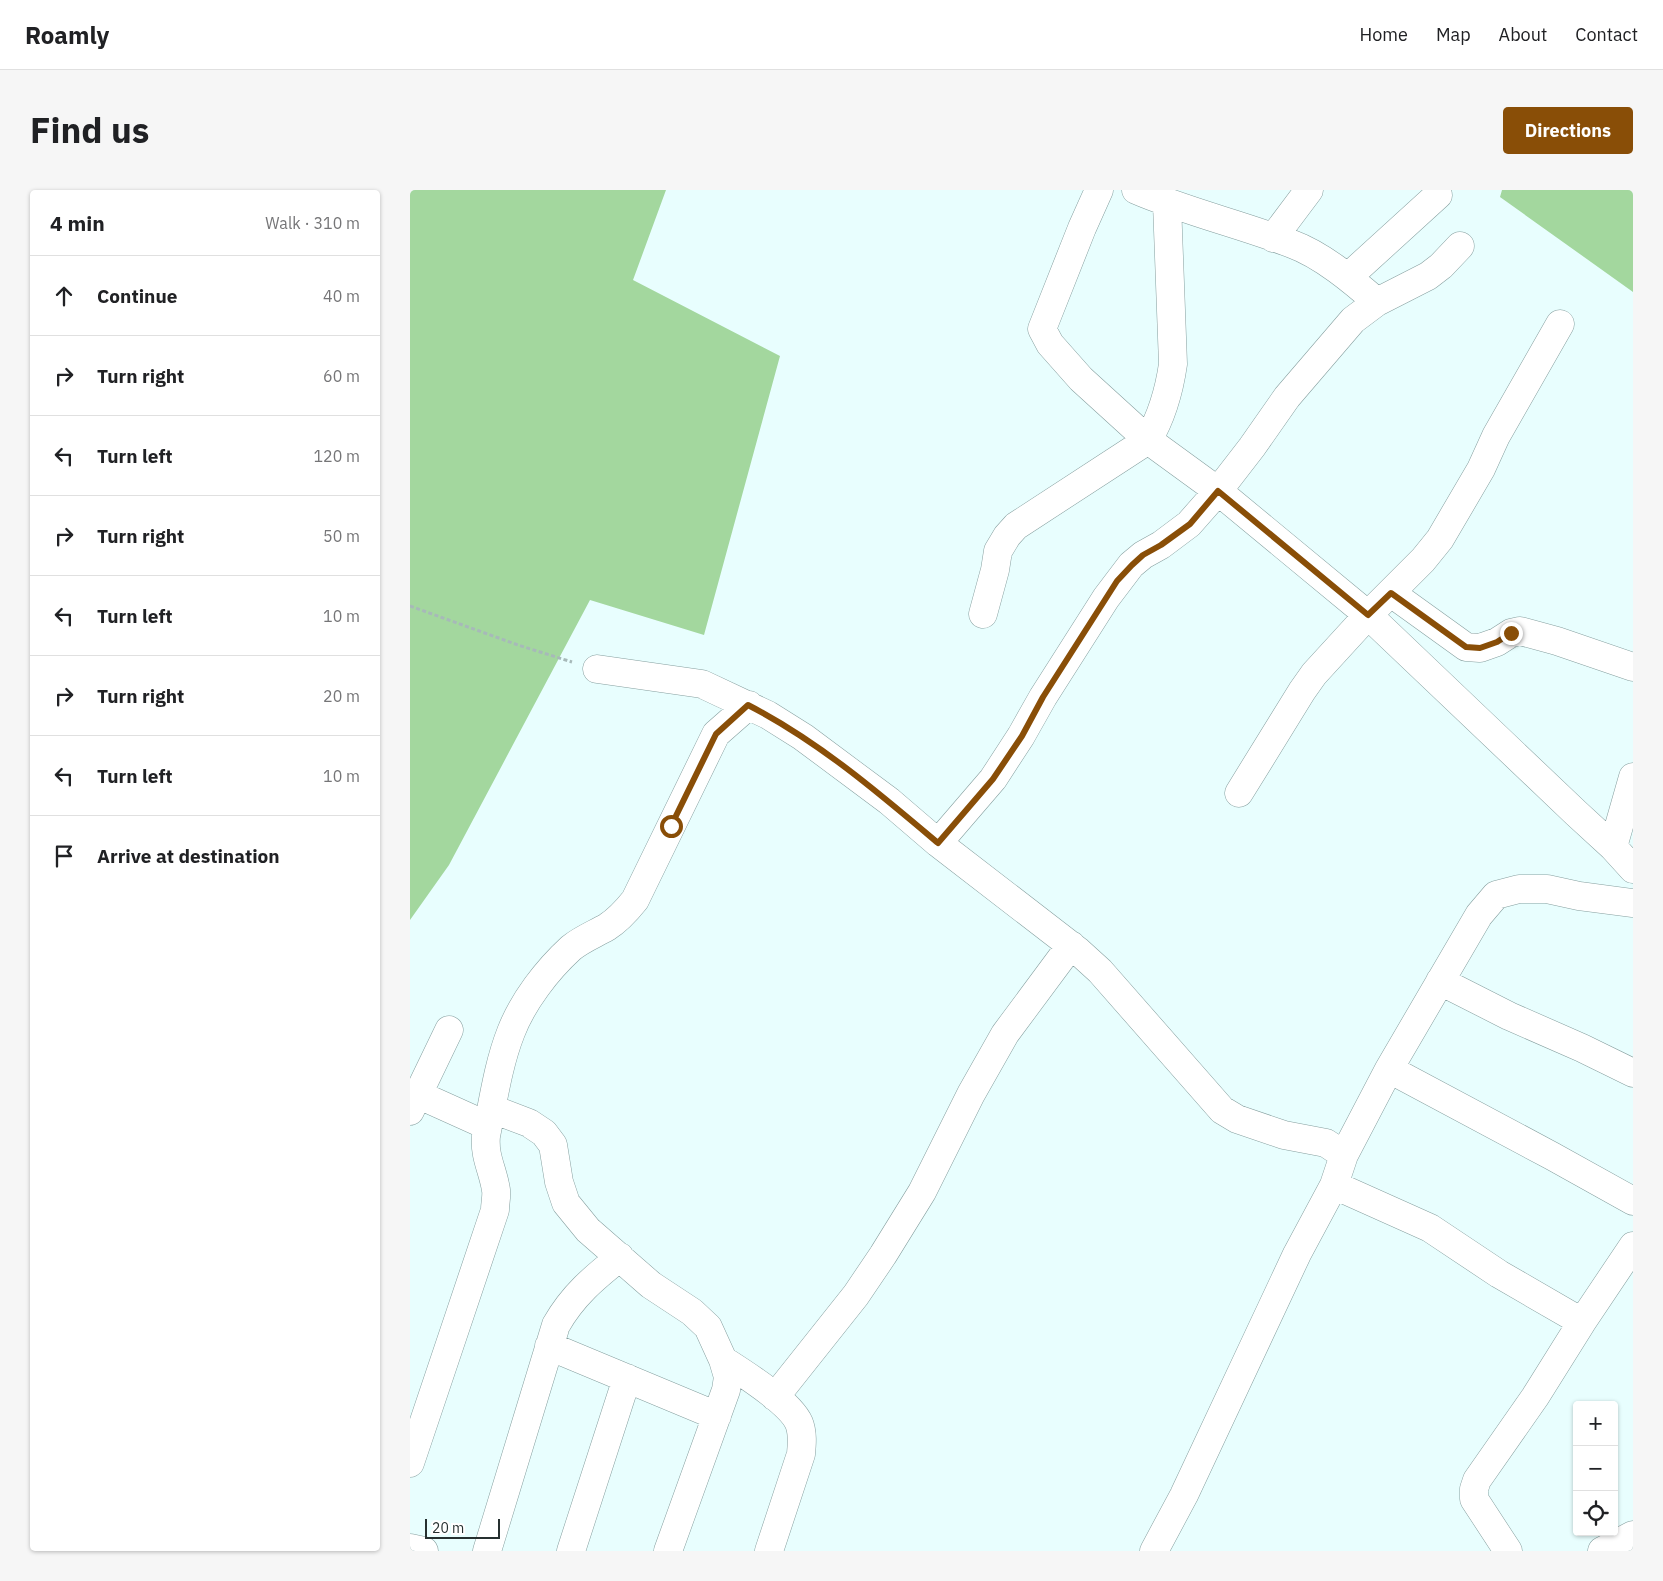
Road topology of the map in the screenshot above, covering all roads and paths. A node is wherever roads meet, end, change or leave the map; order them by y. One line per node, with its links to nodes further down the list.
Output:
1 (1099, 190): 11 (street)
2 (1136, 190): 5 (street)
3 (1309, 190): 6 (street)
4 (1438, 195): 8 (street)
5 (1167, 204): 6 (street); 11 (street)
6 (1273, 238): 8 (street)
7 (1460, 246): 9 (street)
8 (1348, 277): 9 (street)
9 (1377, 302): 12 (street)
10 (1560, 324): 13 (street)
11 (1148, 440): 12 (street); 15 (street)
12 (1218, 491): 16 (street); 22 (street)
13 (1391, 593): 16 (street); 17 (street)
14 (410, 606): 18 (path)
15 (983, 614)
16 (1368, 615): 21 (street); 23 (street)
17 (1633, 667)
18 (598, 669): 19 (street)
19 (748, 705): 22 (street); 32 (street)
20 (1633, 777): 23 (street)
21 (1239, 793)
22 (938, 843): 26 (street)
23 (1614, 847): 24 (street)
24 (1633, 869)
25 (1633, 903): 27 (street)
26 (1070, 945): 33 (street); 42 (street)
27 (1440, 981): 29 (street); 30 (street)
28 (450, 1030): 31 (street)
29 (1389, 1069): 33 (street); 35 (street)
30 (1633, 1074)
31 (414, 1103): 32 (street)
32 (490, 1118): 37 (street); 44 (street)
33 (1344, 1155): 34 (street)
34 (1334, 1185): 38 (street); 52 (street)
35 (1633, 1202)
36 (1633, 1246): 38 (street)
37 (620, 1257): 39 (street); 40 (street)
38 (1582, 1322): 53 (street)
39 (550, 1346): 41 (street); 48 (street)
40 (723, 1360): 42 (street); 43 (street)
41 (627, 1378): 43 (street); 49 (street)
42 (775, 1397): 51 (street)
43 (717, 1416): 50 (street)
44 (412, 1448)
45 (1633, 1535): 54 (street)
46 (410, 1548): 47 (street)
47 (424, 1551)
48 (487, 1551)
49 (571, 1551)
50 (668, 1551)
51 (769, 1551)
52 (1154, 1551)
53 (1508, 1551)
54 (1602, 1551)

